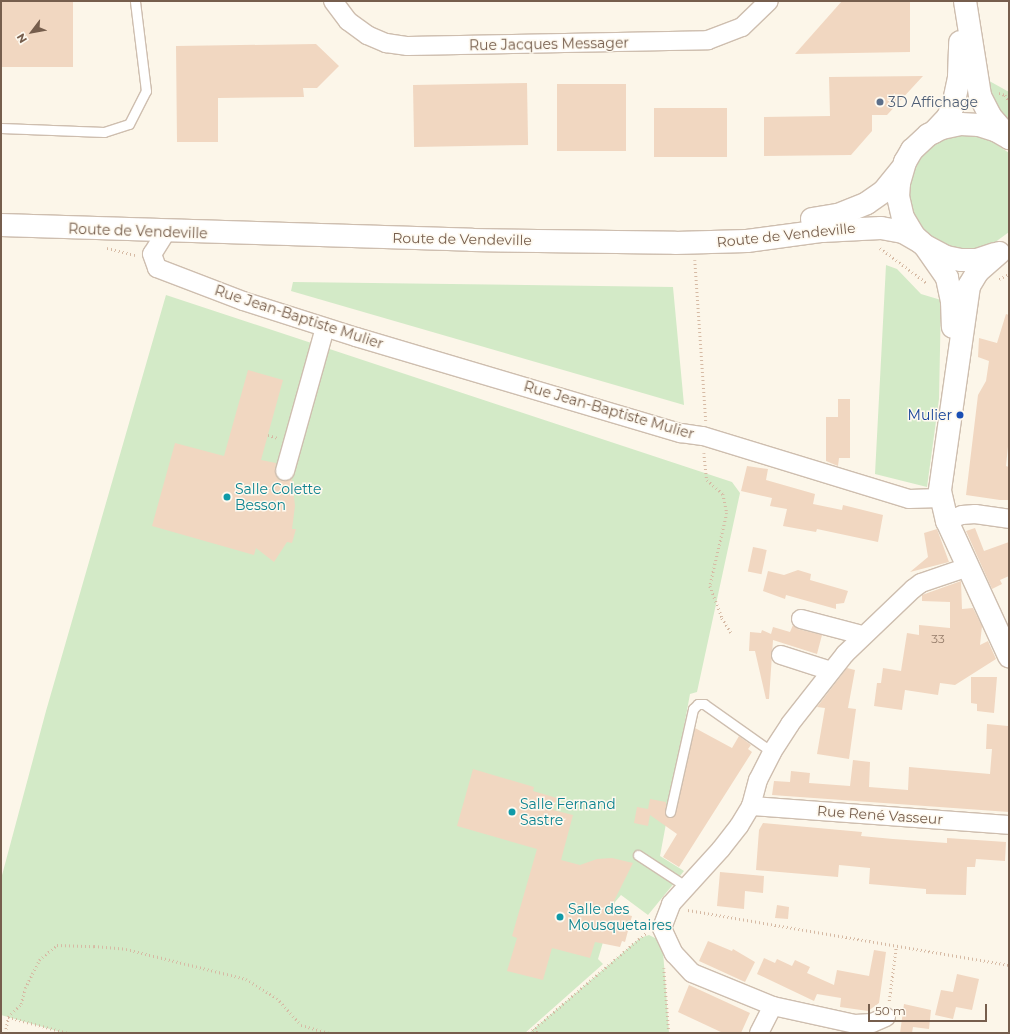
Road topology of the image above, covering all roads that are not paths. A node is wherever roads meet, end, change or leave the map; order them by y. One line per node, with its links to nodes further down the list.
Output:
1 (135, 1): 6 (lane)
2 (333, 1): 3 (street, Rue Jacques Messager)
3 (769, 1)
4 (960, 1): 7 (main road)
5 (965, 1): 8 (main road)
6 (1, 128)
7 (934, 132): 8 (main road); 9 (main road)
8 (1009, 138)
9 (902, 169): 10 (main road, Route de Vendeville); 13 (main road)
10 (1, 212)
11 (1, 225): 12 (main road, Route de Vendeville)
12 (166, 232): 13 (main road, Route de Vendeville); 15 (street, Rue Jean-Baptiste Mulier)
13 (922, 244): 14 (main road, Route de Vendeville); 16 (main road)
14 (1006, 248): 16 (main road)
15 (325, 328): 17 (street); 18 (street, Rue Jean-Baptiste Mulier)
16 (951, 404): 18 (main road)
17 (285, 471)
18 (940, 498): 20 (main road)
19 (1009, 519): 20 (street)
20 (947, 520): 21 (main road)
21 (968, 566): 23 (street); 25 (main road)
22 (801, 619): 23 (street)
23 (862, 635): 26 (street)
24 (781, 655): 26 (street)
25 (1009, 656)
26 (831, 671): 27 (street)
27 (772, 752): 28 (street); 29 (lane)
28 (751, 806): 30 (street, Rue René Vasseur); 32 (street)
29 (670, 812)
30 (1009, 825)
31 (638, 855): 32 (lane)
32 (687, 887): 33 (street)
33 (772, 1006): 34 (street); 35 (street)
34 (886, 1017)
35 (759, 1033)

